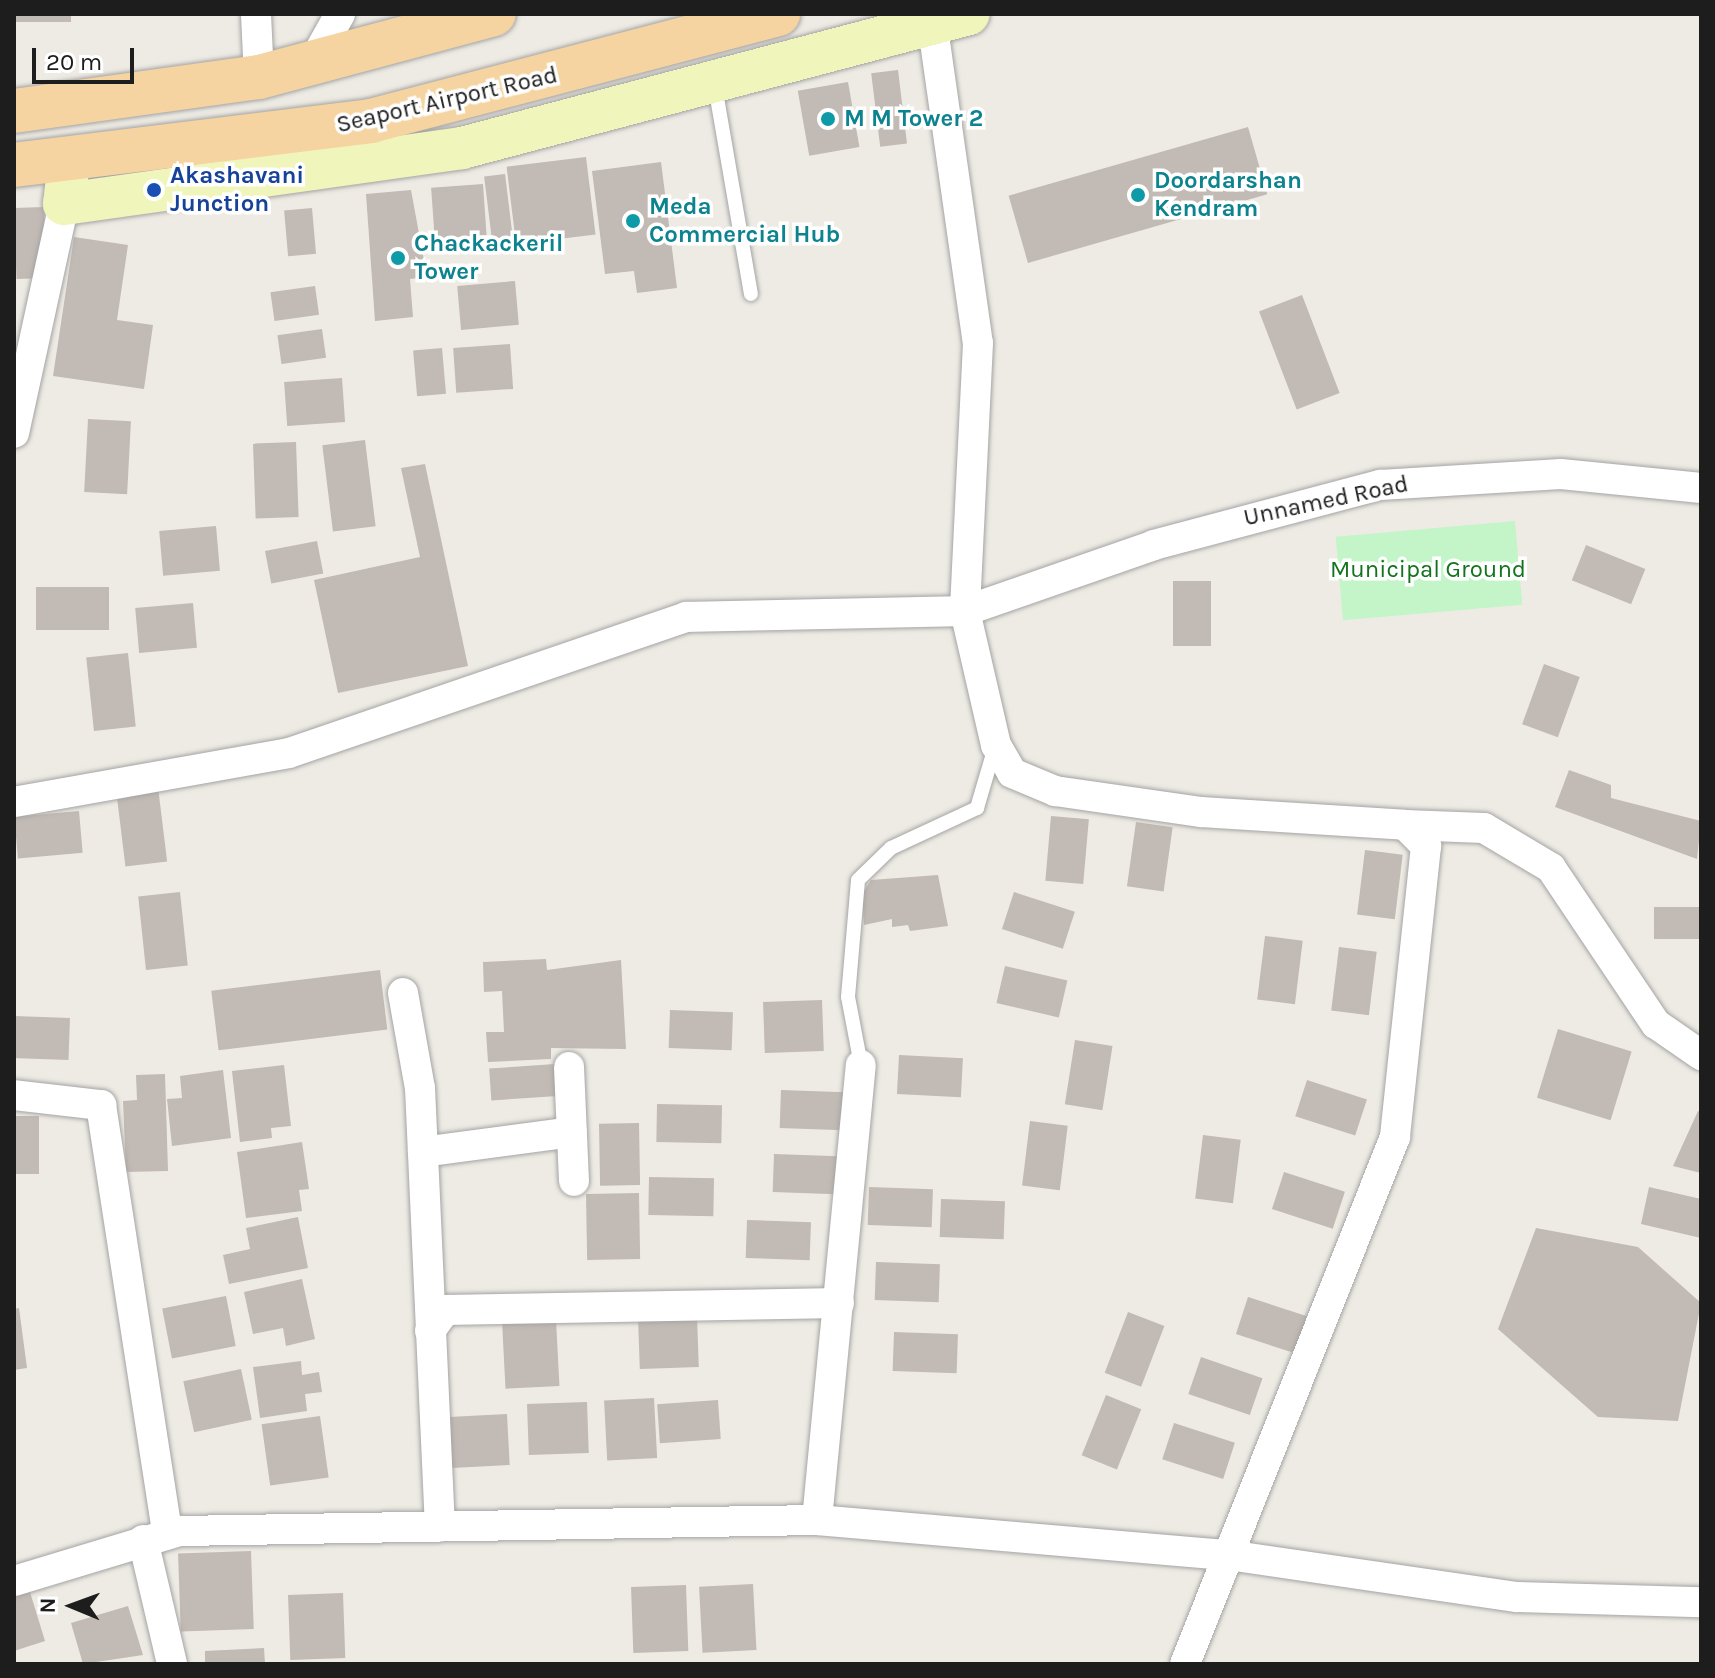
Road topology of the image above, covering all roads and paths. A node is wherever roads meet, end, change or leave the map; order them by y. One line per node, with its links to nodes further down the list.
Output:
1 (256, 14): 7 (street)
2 (340, 14): 6 (street)
3 (494, 14): 6 (main road)
4 (778, 14): 10 (main road, Seaport Airport Road)
5 (944, 18): 8 (street); 16 (street)
6 (313, 62): 7 (main road)
7 (259, 77): 9 (main road)
8 (715, 82): 12 (street); 13 (lane)
9 (14, 111)
10 (69, 161): 11 (main road, Seaport Airport Road); 12 (street)
11 (14, 165)
12 (64, 204): 14 (street)
13 (751, 294)
14 (14, 433)
15 (1701, 488): 16 (street, Unnamed Road)
16 (965, 611): 17 (street); 18 (street, Unnamed Road)
17 (996, 745): 19 (street); 22 (lane)
18 (14, 802)
19 (1405, 825): 21 (street); 33 (street)
20 (403, 993): 26 (street)
21 (1701, 1055)
22 (861, 1065): 28 (street)
23 (569, 1067): 25 (street)
24 (14, 1095): 32 (street)
25 (572, 1132): 26 (street); 27 (street)
26 (423, 1152): 29 (street)
27 (574, 1181)
28 (839, 1303): 29 (street); 30 (street)
29 (430, 1331): 31 (street)
30 (817, 1520): 31 (street); 33 (street)
31 (440, 1527): 32 (street)
32 (155, 1536): 34 (street); 36 (street)
33 (1228, 1555): 35 (street); 37 (street)
34 (14, 1581)
35 (1701, 1602)
36 (172, 1664)
37 (1185, 1664)

